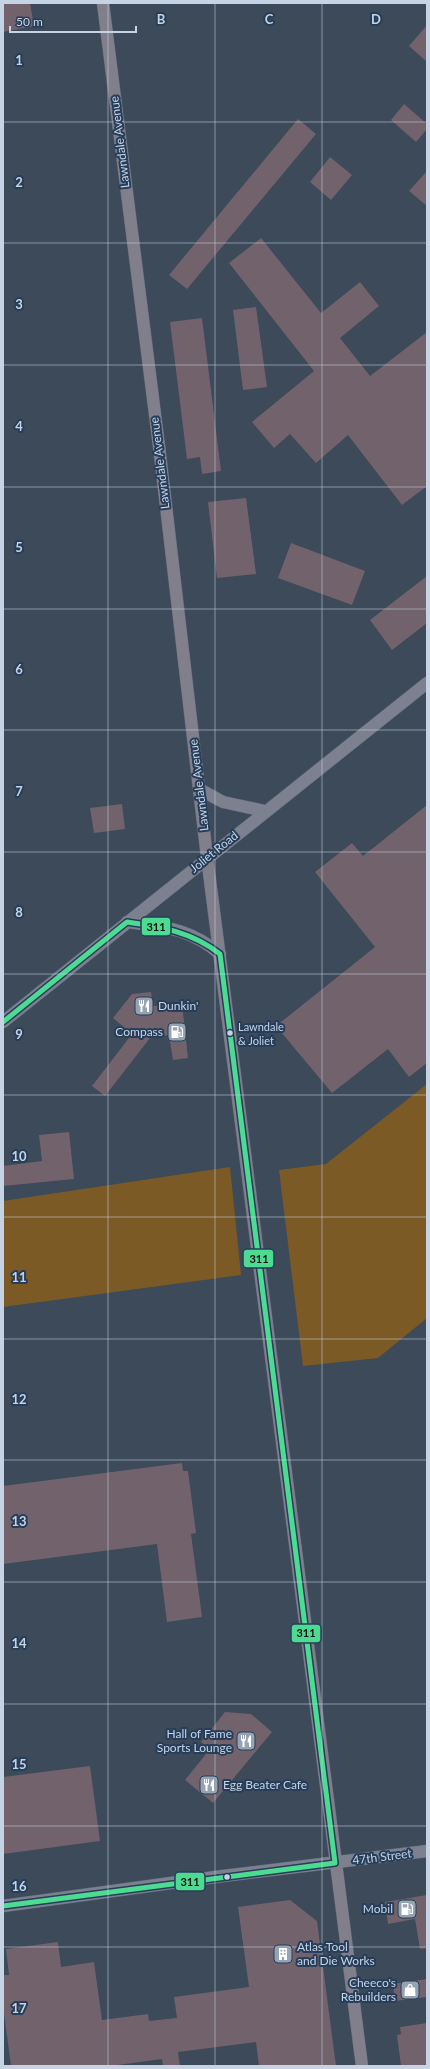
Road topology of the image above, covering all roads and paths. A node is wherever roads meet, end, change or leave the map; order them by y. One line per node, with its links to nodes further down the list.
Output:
1 (103, 3): 3 (street, Lawndale Avenue)
2 (427, 683): 4 (main road, Joliet Road)
3 (199, 789): 4 (main road); 5 (street, Lawndale Avenue)
4 (265, 812): 5 (main road, Joliet Road)
5 (207, 857): 6 (main road, Joliet Road); 7 (street, Lawndale Avenue)
6 (127, 922): 7 (main road); 8 (main road, Joliet Road)
7 (220, 954): 10 (street, Lawndale Avenue)
8 (3, 1022)
9 (427, 1851): 10 (main road, 47th Street)
10 (335, 1863): 11 (main road, 47th Street); 12 (street, Lawndale Avenue)
11 (3, 1906)
12 (362, 2066)

